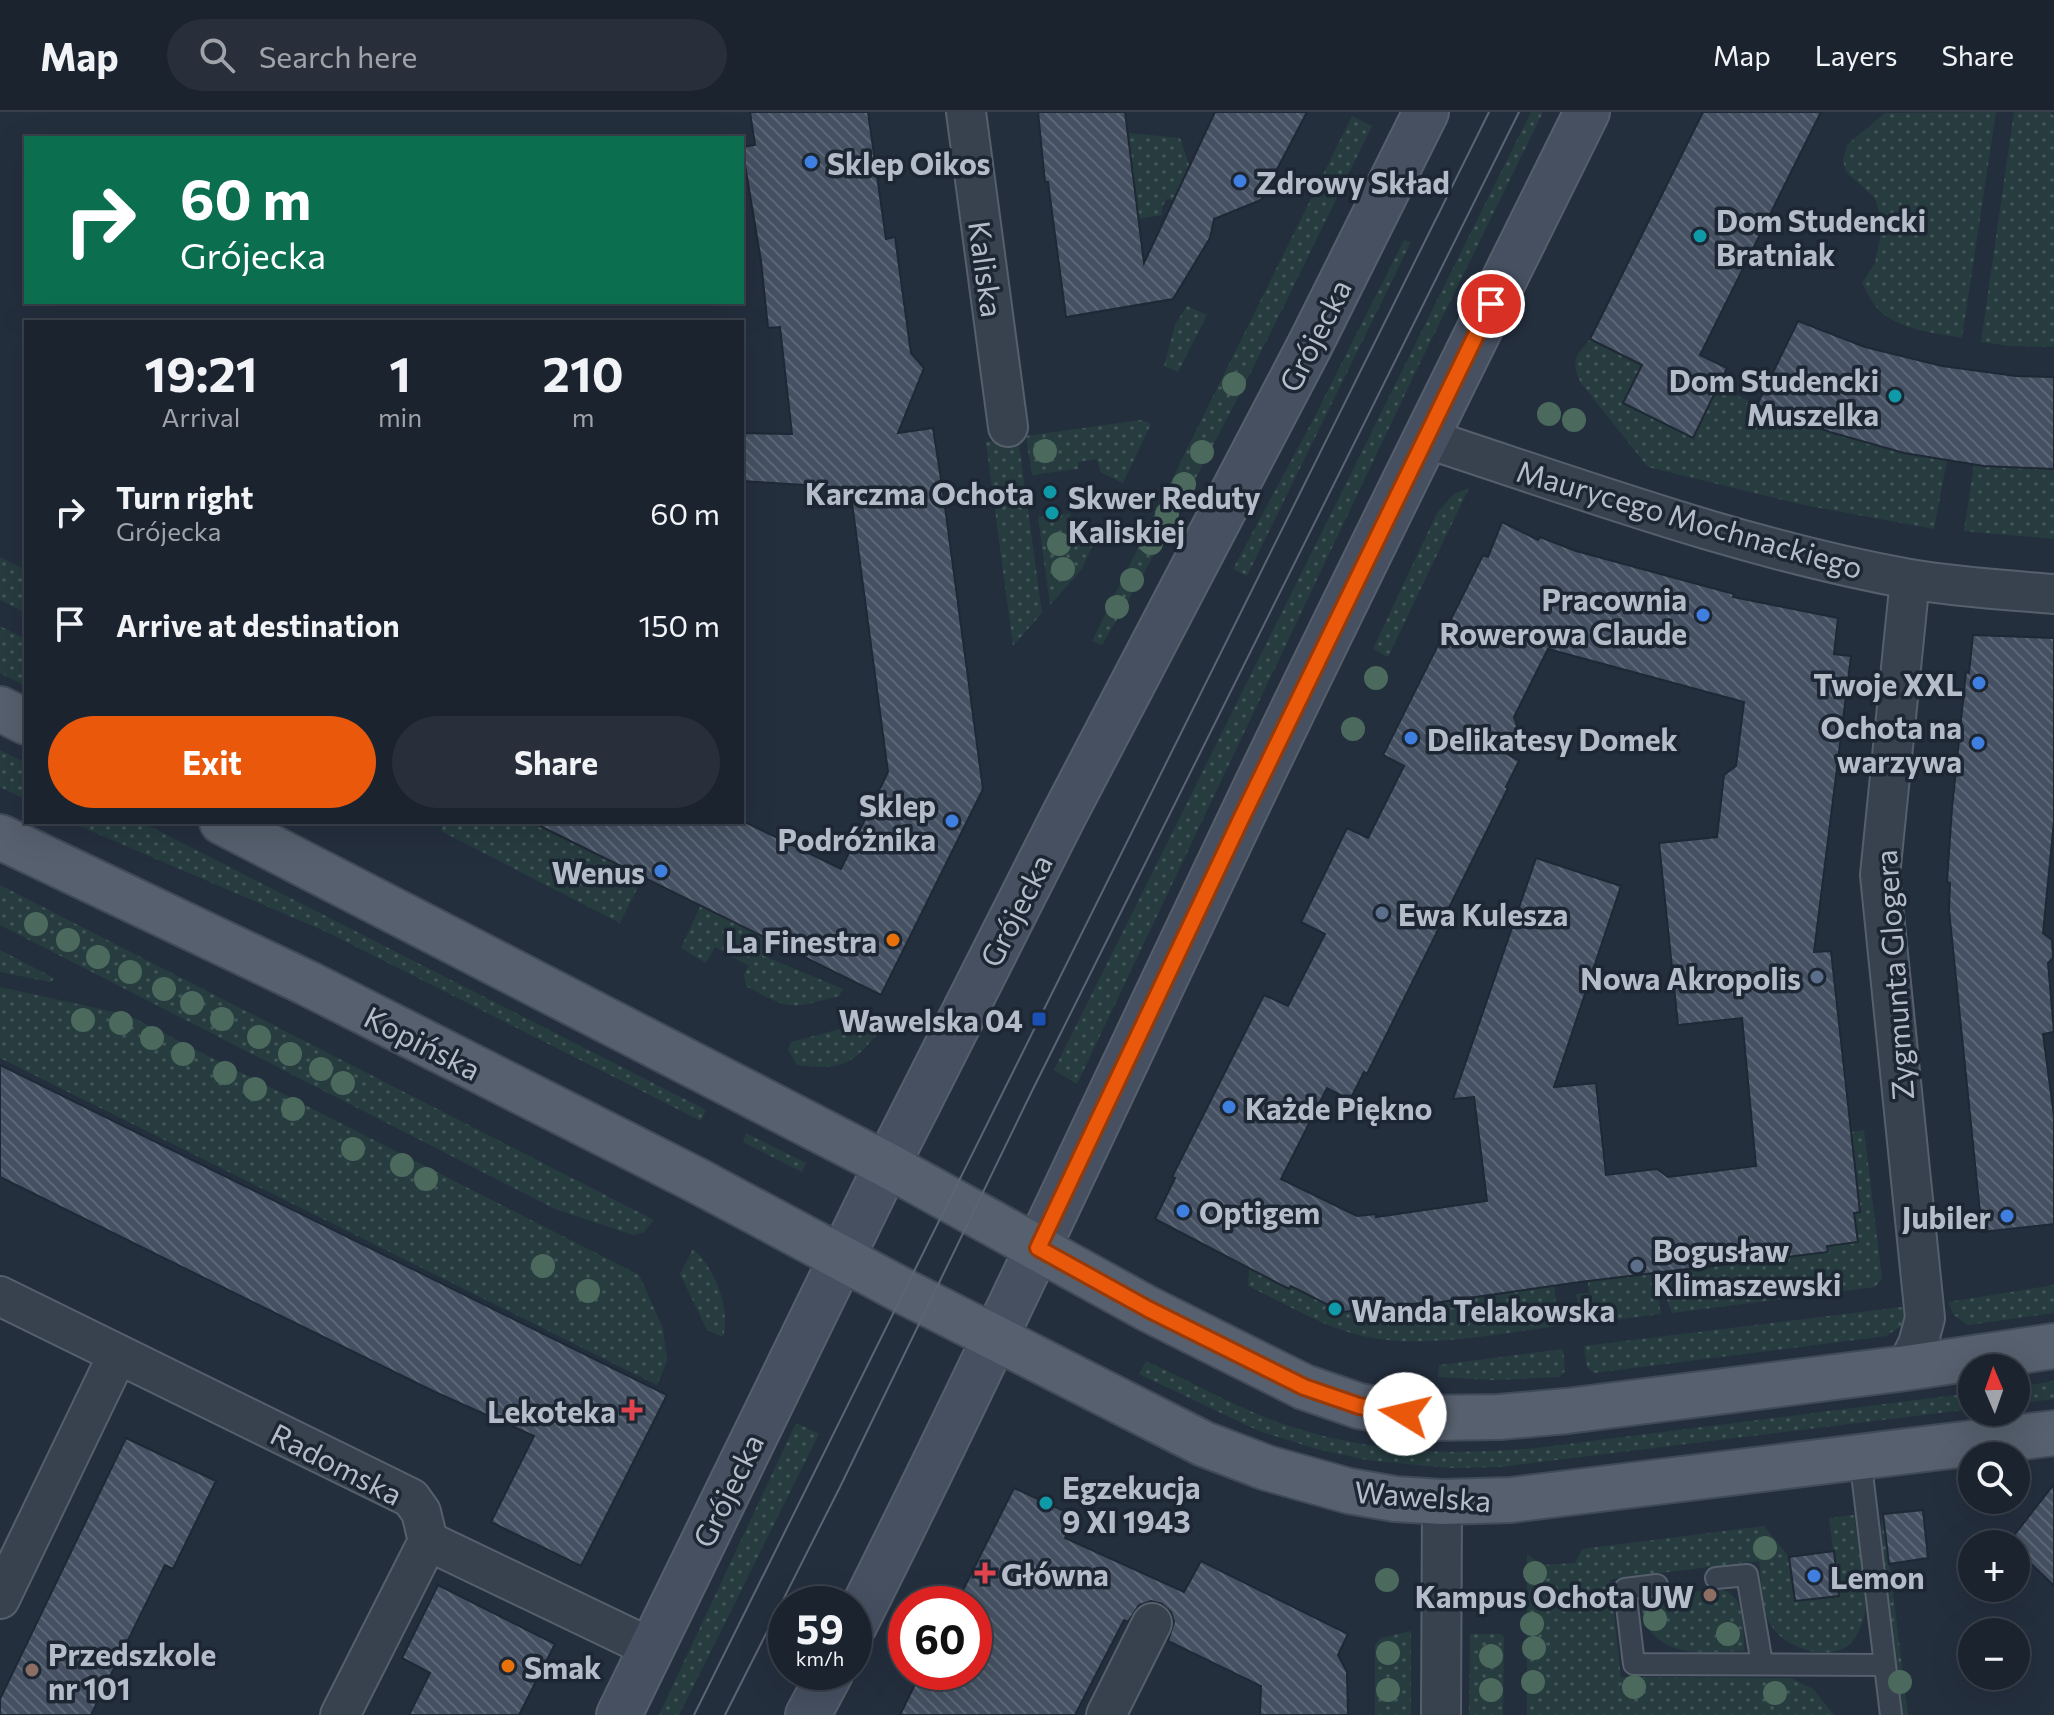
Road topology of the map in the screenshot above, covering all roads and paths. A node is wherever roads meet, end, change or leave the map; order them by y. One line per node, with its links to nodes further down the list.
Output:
1 (966, 112): 4 (street, Kaliska)
2 (1426, 112): 12 (main road, Grójecka)
3 (1587, 112): 5 (main road)
4 (1008, 427)
5 (1425, 438): 6 (street, Maurycego Mochnackiego); 13 (main road)
6 (1910, 579): 7 (street, Maurycego Mochnackiego); 19 (street, Zygmunta Glogera)
7 (2054, 594)
8 (0, 709): 9 (main road)
9 (24, 721)
10 (226, 824): 12 (main road)
11 (0, 837): 14 (main road, Kopińska)
12 (887, 1165): 13 (main road); 14 (main road, Grójecka)
13 (1038, 1248): 16 (main road); 19 (main road)
14 (841, 1258): 16 (main road, Wawelska); 29 (main road, Grójecka)
15 (0, 1296): 18 (street, Radomska)
16 (995, 1338): 22 (main road, Wawelska); 27 (main road)
17 (2054, 1346): 19 (main road)
18 (118, 1354): 23 (street, Radomska); 25 (street)
19 (1906, 1368)
20 (2054, 1433): 21 (main road, Wawelska)
21 (1860, 1457): 22 (main road, Wawelska); 31 (lane)
22 (1442, 1502): 37 (street)
23 (428, 1541): 29 (street); 33 (street)
24 (1716, 1578): 30 (lane)
25 (3, 1585)
26 (1657, 1585): 30 (lane)
27 (872, 1590)
28 (1152, 1623): 36 (street)
29 (651, 1648): 34 (main road, Grójecka)
30 (1762, 1664): 31 (lane)
31 (1885, 1665): 38 (lane)
32 (821, 1690): 35 (main road)
33 (340, 1715)
34 (619, 1715)
35 (808, 1715)
36 (1106, 1715)
37 (1441, 1715)
38 (1891, 1715)

